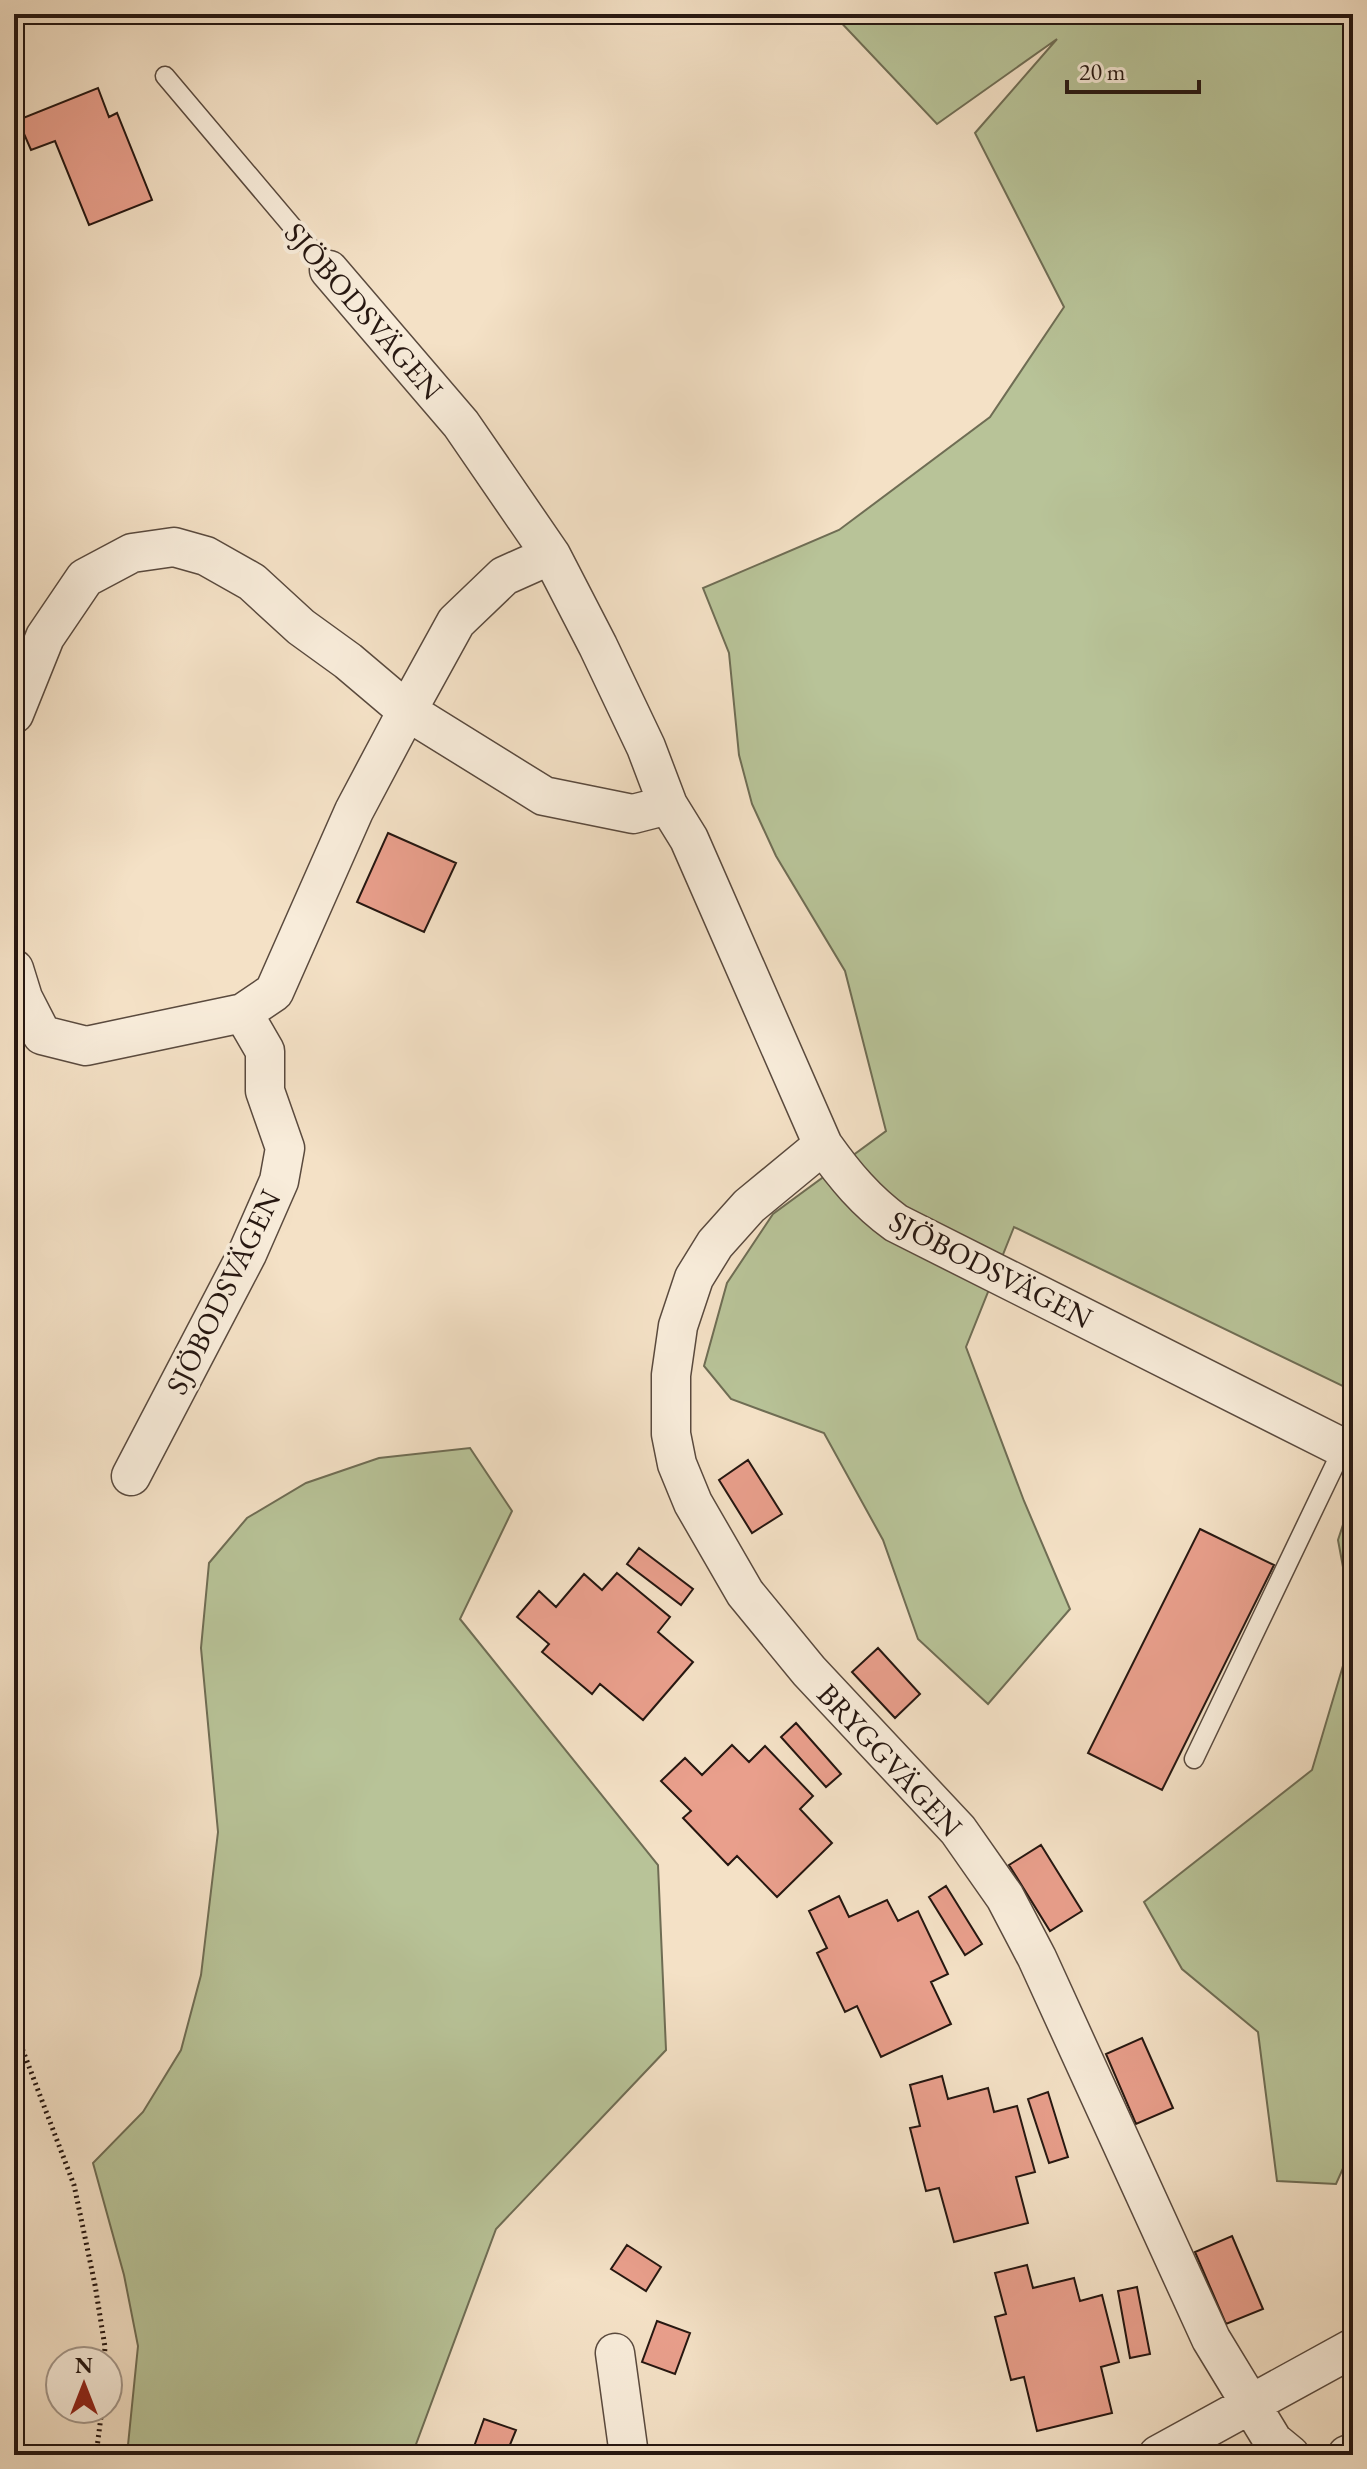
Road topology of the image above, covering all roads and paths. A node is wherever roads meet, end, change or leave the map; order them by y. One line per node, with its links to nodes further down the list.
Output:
1 (165, 76): 2 (lane, SJÖBODSVÄGEN)
2 (329, 270): 3 (street, SJÖBODSVÄGEN)
3 (551, 555): 4 (street); 6 (street, SJÖBODSVÄGEN)
4 (407, 711): 5 (street); 6 (street); 8 (street)
5 (14, 714)
6 (668, 805): 9 (street, SJÖBODSVÄGEN)
7 (14, 969): 8 (street)
8 (243, 1013): 11 (street, SJÖBODSVÄGEN)
9 (823, 1145): 10 (street, SJÖBODSVÄGEN); 17 (street, BRYGGVÄGEN)
10 (1348, 1451): 12 (lane, SJÖBODSVÄGEN)
11 (131, 1476)
12 (1194, 1759)
13 (14, 2027): 14 (path)
14 (105, 2345)
15 (615, 2353): 21 (street)
16 (1350, 2356): 17 (street)
17 (1250, 2405): 22 (street); 23 (street, BRYGGVÄGEN)
18 (100, 2425): 20 (path)
19 (1353, 2453): 24 (street)
20 (96, 2455)
21 (629, 2455)
22 (1158, 2455)
23 (1290, 2455)
24 (1347, 2455)

